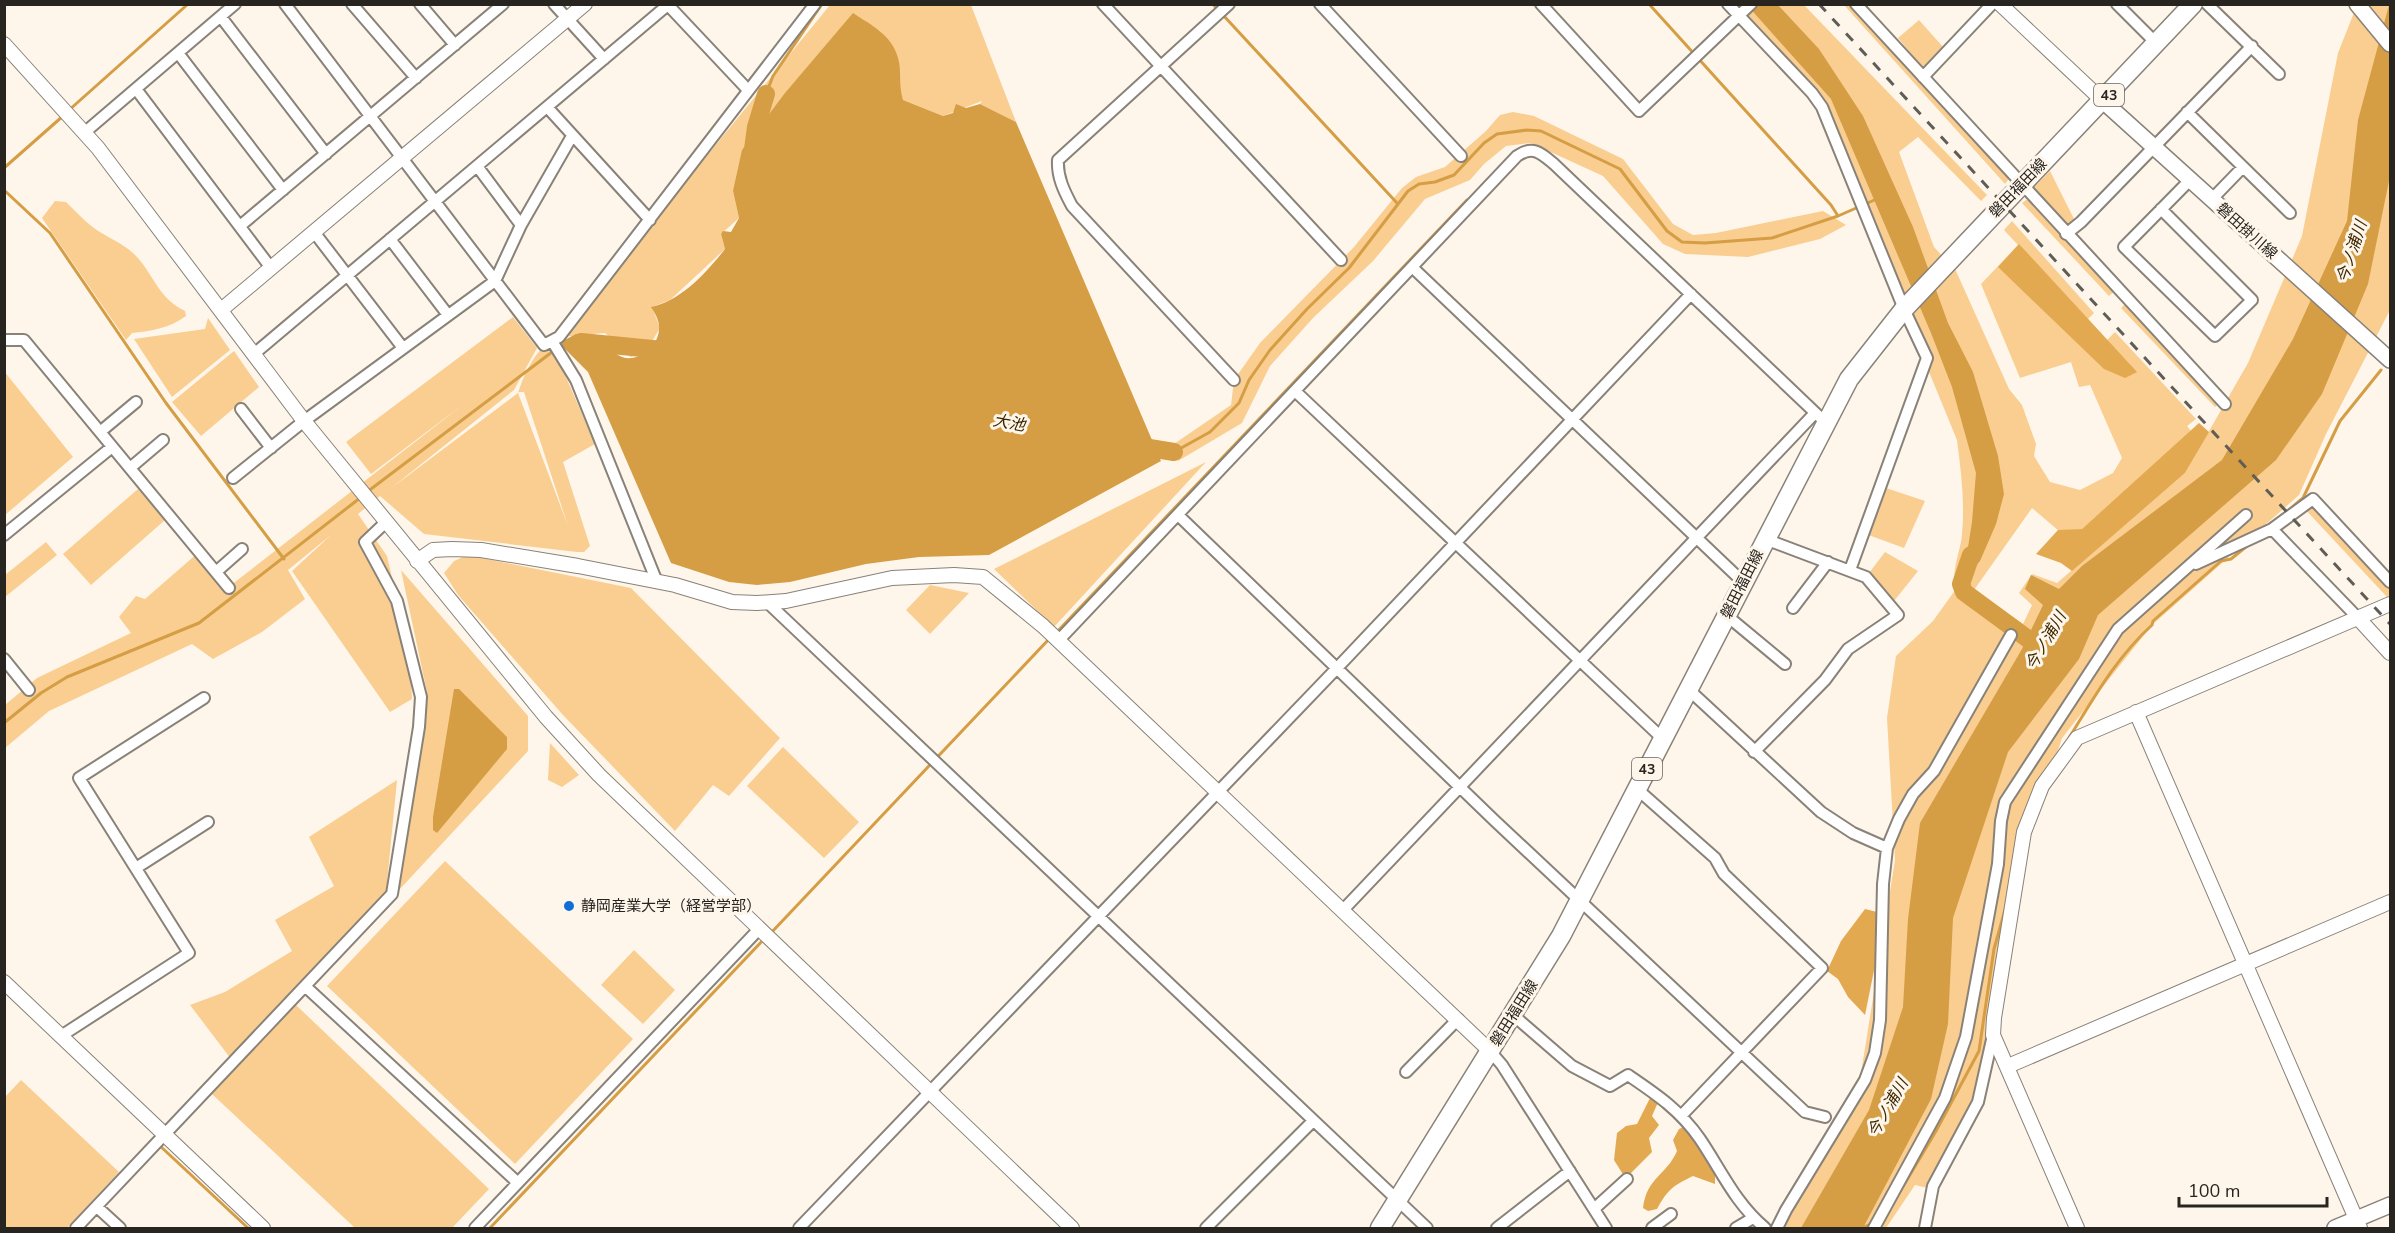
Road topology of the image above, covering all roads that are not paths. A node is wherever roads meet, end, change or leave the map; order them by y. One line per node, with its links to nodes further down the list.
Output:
1 (235, 4): 25 (street)
2 (285, 4): 43 (street)
3 (352, 4): 37 (street)
4 (420, 4): 30 (street)
5 (503, 4): 23 (street)
6 (554, 4): 26 (street)
7 (585, 4): 26 (street)
8 (815, 4): 39 (street)
9 (1103, 4): 34 (street)
10 (1229, 4): 34 (street)
11 (1320, 4): 48 (street)
12 (1540, 4): 24 (street)
13 (1728, 4): 24 (street)
14 (1751, 4): 24 (street)
15 (1856, 4): 36 (street)
16 (1992, 4): 36 (street)
17 (2000, 4): 40 (street)
18 (2117, 4): 28 (street)
19 (2193, 4): 28 (main road, 磐田福田線 / 43)
20 (2206, 4): 31 (street)
21 (2357, 4): 29 (main road)
22 (669, 5): 33 (street); 39 (street)
23 (490, 9): 30 (street)
24 (1740, 15): 71 (street)
25 (221, 16): 32 (street); 47 (street)
26 (567, 20): 33 (street); 49 (street)
27 (4, 44): 44 (street)
28 (2157, 44): 40 (main road, 磐田福田線 / 43)
29 (2391, 44)
30 (454, 45): 37 (street)
31 (2252, 46): 35 (street); 42 (street)
32 (178, 53): 38 (street); 54 (street)
33 (604, 59): 41 (street)
34 (1160, 67): 65 (street); 79 (street)
35 (2279, 74)
36 (1923, 76): 53 (street)
37 (416, 78): 43 (street)
38 (136, 88): 44 (street); 61 (street)
39 (748, 90): 59 (street)
40 (2103, 101): 46 (main road, 磐田掛川線); 53 (main road, 磐田福田線 / 43)
41 (547, 107): 45 (street); 50 (street)
42 (2187, 112): 46 (street); 51 (street)
43 (371, 116): 47 (street); 49 (street)
44 (84, 133): 72 (street)
45 (572, 136): 59 (street); 60 (street)
46 (2153, 147): 52 (main road, 磐田掛川線); 63 (street)
47 (326, 154): 54 (street)
48 (1461, 156)
49 (402, 159): 56 (street); 62 (street)
50 (477, 166): 56 (street); 60 (street)
51 (2243, 167): 55 (street); 58 (street)
52 (2190, 180): 55 (main road, 磐田掛川線); 57 (street)
53 (2023, 183): 63 (street); 71 (main road, 磐田福田線 / 43)
54 (283, 190): 61 (street)
55 (2212, 199): 78 (main road, 磐田掛川線)
56 (434, 202): 64 (street); 69 (street)
57 (2161, 209): 57 (street)
58 (2290, 213)
59 (650, 220): 75 (street)
60 (521, 225): 69 (street)
61 (240, 226): 67 (street)
62 (314, 232): 67 (street); 68 (street)
63 (2066, 234): 82 (street)
64 (390, 239): 68 (street); 73 (street)
65 (1341, 260)
66 (1412, 267): 70 (street); 80 (street); 85 (street)
67 (271, 268): 72 (street)
68 (348, 275): 76 (street); 77 (street)
69 (495, 281): 73 (street); 75 (street)
70 (1691, 294): 84 (street); 85 (street)
71 (1905, 308): 84 (main road, 磐田福田線 / 43); 105 (street)
72 (221, 310): 77 (street)
73 (448, 315): 76 (street)
74 (4, 340): 87 (street)
75 (552, 341): 107 (street)
76 (403, 348): 86 (street)
77 (254, 354): 86 (street)
78 (2391, 360)
79 (1234, 380)
80 (1295, 391): 93 (street); 100 (street)
81 (136, 402): 87 (street)
82 (2225, 404)
83 (241, 409): 90 (street)
84 (1820, 417): 98 (street); 99 (main road, 磐田福田線 / 43)
85 (1572, 419): 98 (street); 100 (street)
86 (304, 421): 90 (street); 95 (street)
87 (100, 432): 89 (street)
88 (163, 440): 91 (street)
89 (112, 447): 91 (street); 97 (street)
90 (271, 448): 92 (street)
91 (130, 468): 106 (street)
92 (233, 478)
93 (1178, 515): 117 (street); 122 (street)
94 (2246, 515): 104 (street)
95 (386, 522): 102 (street); 143 (street)
96 (2272, 529): 104 (street); 109 (street); 115 (street)
97 (4, 534)
98 (1696, 537): 108 (street); 120 (street)
99 (1765, 539): 103 (street); 108 (main road, 磐田福田線 / 43)
100 (1456, 543): 120 (street); 122 (street)
101 (242, 549): 106 (street)
102 (417, 561): 107 (street); 140 (street)
103 (1828, 562): 105 (street); 113 (street)
104 (2185, 569): 182 (street)
105 (1850, 570): 129 (street)
106 (216, 572): 110 (street)
107 (657, 582): 111 (street)
108 (1743, 582): 114 (main road, 磐田福田線 / 43)
109 (2391, 582)
110 (229, 588)
111 (768, 603): 117 (street); 139 (street)
112 (2391, 604): 115 (street)
113 (1793, 608)
114 (1726, 615): 121 (street); 124 (main road, 磐田福田線 / 43)
115 (2358, 618): 118 (street); 127 (street)
116 (2011, 635): 134 (street)
117 (1059, 640): 132 (street)
118 (2391, 653)
119 (4, 660): 123 (street)
120 (1579, 661): 128 (street); 130 (street)
121 (1785, 664)
122 (1338, 667): 130 (street); 132 (street)
123 (8, 672): 125 (street)
124 (1688, 689): 128 (main road, 磐田福田線 / 43); 129 (street)
125 (29, 690)
126 (204, 698): 135 (street)
127 (2136, 712): 141 (street); 146 (street)
128 (1662, 738): 131 (main road, 磐田福田線 / 43)
129 (1754, 752): 134 (street)
130 (1459, 786): 136 (street); 138 (street)
131 (1637, 789): 136 (main road, 磐田福田線 / 43); 149 (street)
132 (1218, 792): 138 (street); 139 (street)
133 (208, 822): 135 (street)
134 (1887, 848): 181 (street)
135 (135, 868): 147 (street)
136 (1581, 899): 144 (main road, 磐田福田線 / 43); 149 (street)
137 (2391, 902): 141 (street)
138 (1343, 910): 145 (street)
139 (1098, 916): 152 (street); 155 (street)
140 (759, 929): 152 (street); 159 (street)
141 (2246, 965): 150 (street); 166 (street)
142 (4, 982): 147 (street)
143 (306, 987): 156 (street); 159 (street)
144 (1513, 1015): 148 (main road, 磐田福田線 / 43); 153 (street)
145 (1458, 1019): 148 (street); 151 (street)
146 (1994, 1035): 150 (street); 183 (street)
147 (61, 1036): 156 (street)
148 (1490, 1051): 157 (street); 160 (main road, 磐田福田線 / 43)
149 (1741, 1052): 153 (street); 154 (street)
150 (2008, 1066): 184 (street)
151 (1406, 1072)
152 (931, 1093): 171 (street); 172 (street)
153 (1681, 1116): 165 (street)
154 (1825, 1117)
155 (1312, 1121): 160 (street); 173 (street)
156 (165, 1135): 162 (street); 169 (street)
157 (1570, 1172): 163 (street); 176 (street)
158 (1627, 1179): 163 (street)
159 (517, 1182): 170 (street)
160 (1398, 1201): 174 (main road, 磐田福田線 / 43); 175 (street)
161 (2391, 1205): 166 (main road)
162 (97, 1207): 167 (street); 168 (street)
163 (1594, 1209): 177 (street)
164 (1671, 1214): 178 (street)
165 (1753, 1218): 179 (street); 180 (street)
166 (2358, 1224): 185 (main road)
167 (76, 1228)
168 (120, 1228)
169 (263, 1228)
170 (475, 1228)
171 (799, 1228)
172 (1071, 1228)
173 (1206, 1228)
174 (1380, 1228)
175 (1427, 1228)
176 (1497, 1228)
177 (1606, 1228)
178 (1652, 1228)
179 (1736, 1228)
180 (1764, 1228)
181 (1777, 1228)
182 (1874, 1228)
183 (1925, 1228)
184 (2077, 1228)
185 (2335, 1228)

